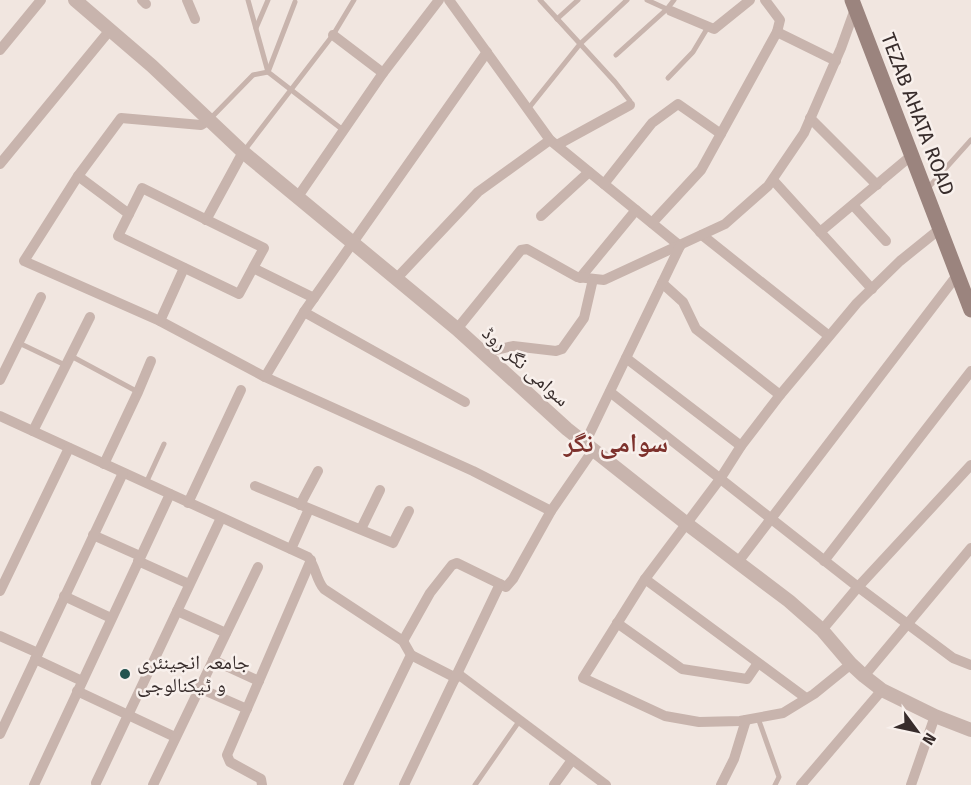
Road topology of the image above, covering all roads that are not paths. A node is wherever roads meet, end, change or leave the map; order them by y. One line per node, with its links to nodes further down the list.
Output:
1 (41, 0): 26 (street)
2 (75, 0): 22 (street, سوامی نگر روڈ)
3 (187, 0): 18 (street)
4 (248, 0): 21 (lane)
5 (268, 0): 21 (lane)
6 (354, 0): 24 (lane)
7 (439, 0): 31 (street)
8 (449, 0): 27 (street)
9 (540, 0): 19 (lane)
10 (578, 0): 19 (lane)
11 (627, 0): 25 (lane)
12 (647, 0): 17 (lane)
13 (750, 0): 20 (street)
14 (765, 0): 23 (street)
15 (295, 2): 30 (lane)
16 (853, 5): 29 (street); 43 (main road, TEZAB AHATA ROAD)
17 (670, 7): 20 (street); 28 (lane)
18 (195, 19)
19 (557, 19): 25 (lane)
20 (708, 27): 32 (lane)
21 (256, 28): 30 (lane)
22 (110, 30): 37 (street, سوامی نگر روڈ); 44 (street)
23 (777, 32): 29 (street); 39 (street)
24 (333, 35): 31 (street); 33 (lane)
25 (580, 44): 34 (lane); 35 (lane)
26 (0, 50)
27 (487, 52): 35 (street); 62 (street)
28 (616, 55)
29 (836, 61): 36 (street)
30 (268, 72): 33 (lane); 37 (lane)
31 (382, 73): 38 (street)
32 (668, 78)
33 (292, 89): 38 (lane); 42 (lane)
34 (630, 105): 41 (street)
35 (528, 109): 41 (street)
36 (810, 118): 47 (street); 49 (street)
37 (209, 120): 42 (street, سوامی نگر روڈ); 46 (street)
38 (344, 130): 51 (street)
39 (721, 134): 48 (street); 57 (street)
40 (971, 140): 50 (lane)
41 (554, 143): 45 (street); 68 (street)
42 (243, 152): 51 (street, سوامی نگر روڈ); 56 (street)
43 (912, 156): 49 (street); 50 (main road, TEZAB AHATA ROAD)
44 (0, 164)
45 (589, 172): 48 (street); 55 (street)
46 (78, 176): 54 (street); 77 (street)
47 (773, 180): 59 (street); 60 (street)
48 (604, 184): 53 (street)
49 (877, 184): 52 (street)
50 (925, 191): 58 (main road, TEZAB AHATA ROAD)
51 (297, 198): 62 (street, سوامی نگر روڈ)
52 (853, 205): 59 (street); 61 (street)
53 (636, 210): 57 (street); 67 (street)
54 (129, 214): 56 (street); 64 (street)
55 (541, 216)
56 (206, 220): 65 (street)
57 (652, 224): 63 (street)
58 (941, 228): 66 (main road, TEZAB AHATA ROAD); 71 (street)
59 (820, 232): 71 (street)
60 (702, 235): 63 (street); 79 (street)
61 (886, 241)
62 (353, 242): 68 (street, سوامی نگر روڈ); 73 (street)
63 (680, 246): 69 (street); 70 (street)
64 (183, 268): 65 (street); 77 (street)
65 (254, 268): 73 (street)
66 (958, 274): 74 (main road, TEZAB AHATA ROAD); 113 (street)
67 (580, 278): 69 (street); 78 (street)
68 (396, 279): 78 (street, سوامی نگر روڈ)
69 (593, 279): 81 (street)
70 (662, 283): 82 (street); 91 (street)
71 (872, 289): 79 (street)
72 (41, 297): 80 (street)
73 (314, 298): 75 (street)
74 (971, 310)
75 (304, 312): 86 (street); 92 (street)
76 (90, 316): 83 (street)
77 (160, 321): 86 (street)
78 (457, 329): 81 (street, سوامی نگر روڈ)
79 (829, 336): 91 (street)
80 (19, 343): 83 (lane); 87 (street)
81 (484, 353): 97 (street, سوامی نگر روڈ)
82 (627, 358): 90 (street); 96 (street)
83 (69, 361): 89 (lane); 94 (street)
84 (151, 361): 89 (street)
85 (971, 371): 121 (street)
86 (265, 376): 111 (street)
87 (0, 380)
88 (242, 390): 108 (street)
89 (138, 392): 99 (street)
90 (610, 392): 97 (street); 103 (street)
91 (780, 395): 96 (street)
92 (465, 402)
93 (0, 416): 94 (street)
94 (33, 431): 98 (street)
95 (164, 444): 104 (lane)
96 (741, 446): 103 (street)
97 (589, 447): 111 (street); 114 (street, سوامی نگر روڈ)
98 (69, 448): 99 (street); 128 (street)
99 (104, 464): 102 (street)
100 (971, 465): 127 (street)
101 (318, 471): 109 (street)
102 (123, 473): 104 (street); 116 (street)
103 (720, 479): 113 (street); 114 (street)
104 (146, 483): 107 (street)
105 (255, 486): 109 (street)
106 (380, 490): 115 (street)
107 (170, 494): 108 (street); 119 (street)
108 (188, 503): 112 (street)
109 (305, 507): 115 (street); 118 (street)
110 (409, 511): 115 (street)
111 (551, 511): 126 (street)
112 (221, 518): 118 (street); 125 (street)
113 (771, 519): 121 (street); 122 (street)
114 (687, 524): 122 (street, سوامی نگر روڈ); 124 (street)
115 (361, 529)
116 (93, 535): 119 (street); 129 (street)
117 (971, 548): 133 (street)
118 (291, 549): 120 (street)
119 (139, 559): 125 (street); 131 (street)
120 (311, 560): 137 (street); 146 (street)
121 (824, 561): 127 (street)
122 (738, 562): 134 (street, سوامی نگر روڈ)
123 (258, 567): 135 (street)
124 (645, 579): 132 (street); 141 (street)
125 (189, 584): 130 (street)
126 (500, 584): 137 (street); 144 (street)
127 (858, 587): 133 (street); 134 (street)
128 (0, 591)
129 (64, 596): 131 (street); 138 (street)
130 (177, 611): 135 (street); 152 (street)
131 (111, 618): 147 (street)
132 (617, 623): 141 (street); 156 (street)
133 (906, 624): 143 (street); 145 (street)
134 (822, 630): 142 (street, سوامی نگر روڈ)
135 (226, 633): 140 (street)
136 (0, 636): 138 (street)
137 (403, 640): 139 (street)
138 (37, 656): 147 (street); 158 (street)
139 (411, 656): 144 (street); 165 (street)
140 (213, 660): 146 (street); 148 (street)
141 (758, 663): 150 (street)
142 (850, 664): 145 (street, سوامی نگر روڈ); 150 (street)
143 (971, 665)
144 (457, 676): 155 (street); 166 (street)
145 (864, 676): 149 (street, سوامی نگر روڈ)
146 (259, 681): 151 (street)
147 (80, 686): 152 (street); 162 (street)
148 (199, 688): 151 (street); 159 (street)
149 (882, 690): 153 (street, سوامی نگر روڈ); 172 (street)
150 (806, 698): 154 (street)
151 (247, 709): 164 (street)
152 (129, 715): 159 (street); 161 (street)
153 (935, 716): 157 (street, سوامی نگر روڈ); 173 (street)
154 (758, 718): 156 (street); 171 (lane)
155 (520, 720): 160 (street); 167 (lane)
156 (746, 720): 170 (street)
157 (971, 730)
158 (0, 734)
159 (175, 737): 163 (street)
160 (572, 759): 168 (street); 169 (street)
161 (96, 783)
162 (34, 785)
163 (153, 785)
164 (262, 785)
165 (348, 785)
166 (404, 785)
167 (476, 785)
168 (554, 785)
169 (606, 785)
170 (721, 785)
171 (775, 785)
172 (801, 785)
173 (910, 785)

